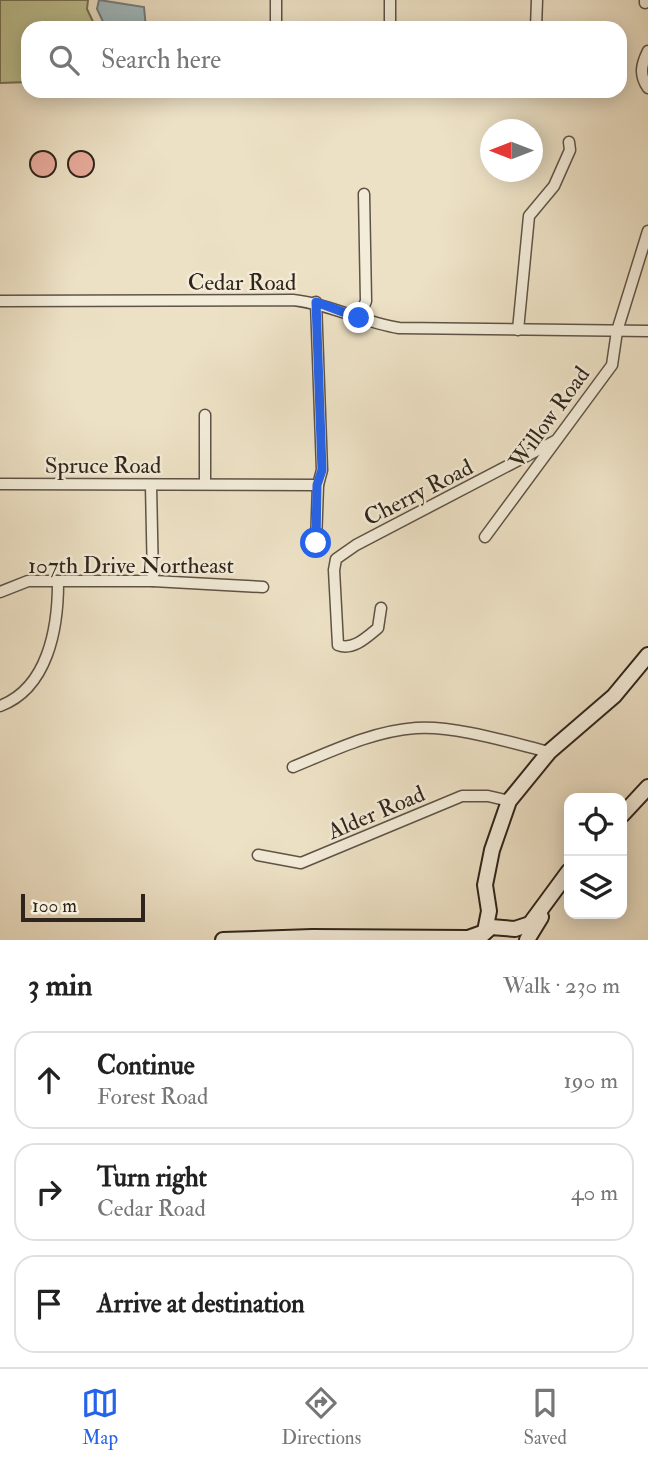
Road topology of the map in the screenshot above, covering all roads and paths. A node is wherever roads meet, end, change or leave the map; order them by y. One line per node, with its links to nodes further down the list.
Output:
1 (276, 0): 4 (street)
2 (390, 0): 5 (street)
3 (537, 0): 6 (street)
4 (276, 21)
5 (390, 21)
6 (536, 21)
7 (648, 51): 8 (street)
8 (648, 88)
9 (569, 142): 15 (street)
10 (364, 194): 14 (street)
11 (648, 231): 16 (street, Willow Road)
12 (0, 301): 13 (street, Cedar Road)
13 (316, 302): 14 (street, Cedar Road); 23 (street)
14 (359, 318): 15 (street, Cedar Road)
15 (518, 330): 16 (street, Cedar Road)
16 (618, 331): 17 (street, Cedar Road); 19 (street, Willow Road)
17 (648, 331)
18 (205, 415): 21 (street)
19 (555, 441): 24 (street, Willow Road); 30 (street, Cherry Road)
20 (0, 484): 22 (street, Spruce Road)
21 (205, 484): 22 (street, Spruce Road); 23 (street, Spruce Road)
22 (151, 485): 26 (street)
23 (317, 485): 25 (street)
24 (485, 537)
25 (316, 543)
26 (153, 581): 27 (street, 107th Drive Northeast); 28 (street, 107th Drive Northeast)
27 (58, 583): 29 (street, 107th Drive Northeast); 32 (street)
28 (263, 587)
29 (0, 592)
30 (381, 608)
31 (648, 655): 33 (street)
32 (0, 706)
33 (549, 752): 34 (street); 36 (street)
34 (293, 767)
35 (648, 788): 37 (street)
36 (509, 801): 38 (street, Alder Road); 39 (street)
37 (627, 810)
38 (258, 855)
39 (489, 867): 42 (street); 43 (street)
40 (564, 877): 41 (street)
41 (544, 903): 42 (street); 46 (street)
42 (506, 931): 43 (street)
43 (482, 935): 44 (street)
44 (419, 939): 45 (street)
45 (223, 940)
46 (527, 940)

